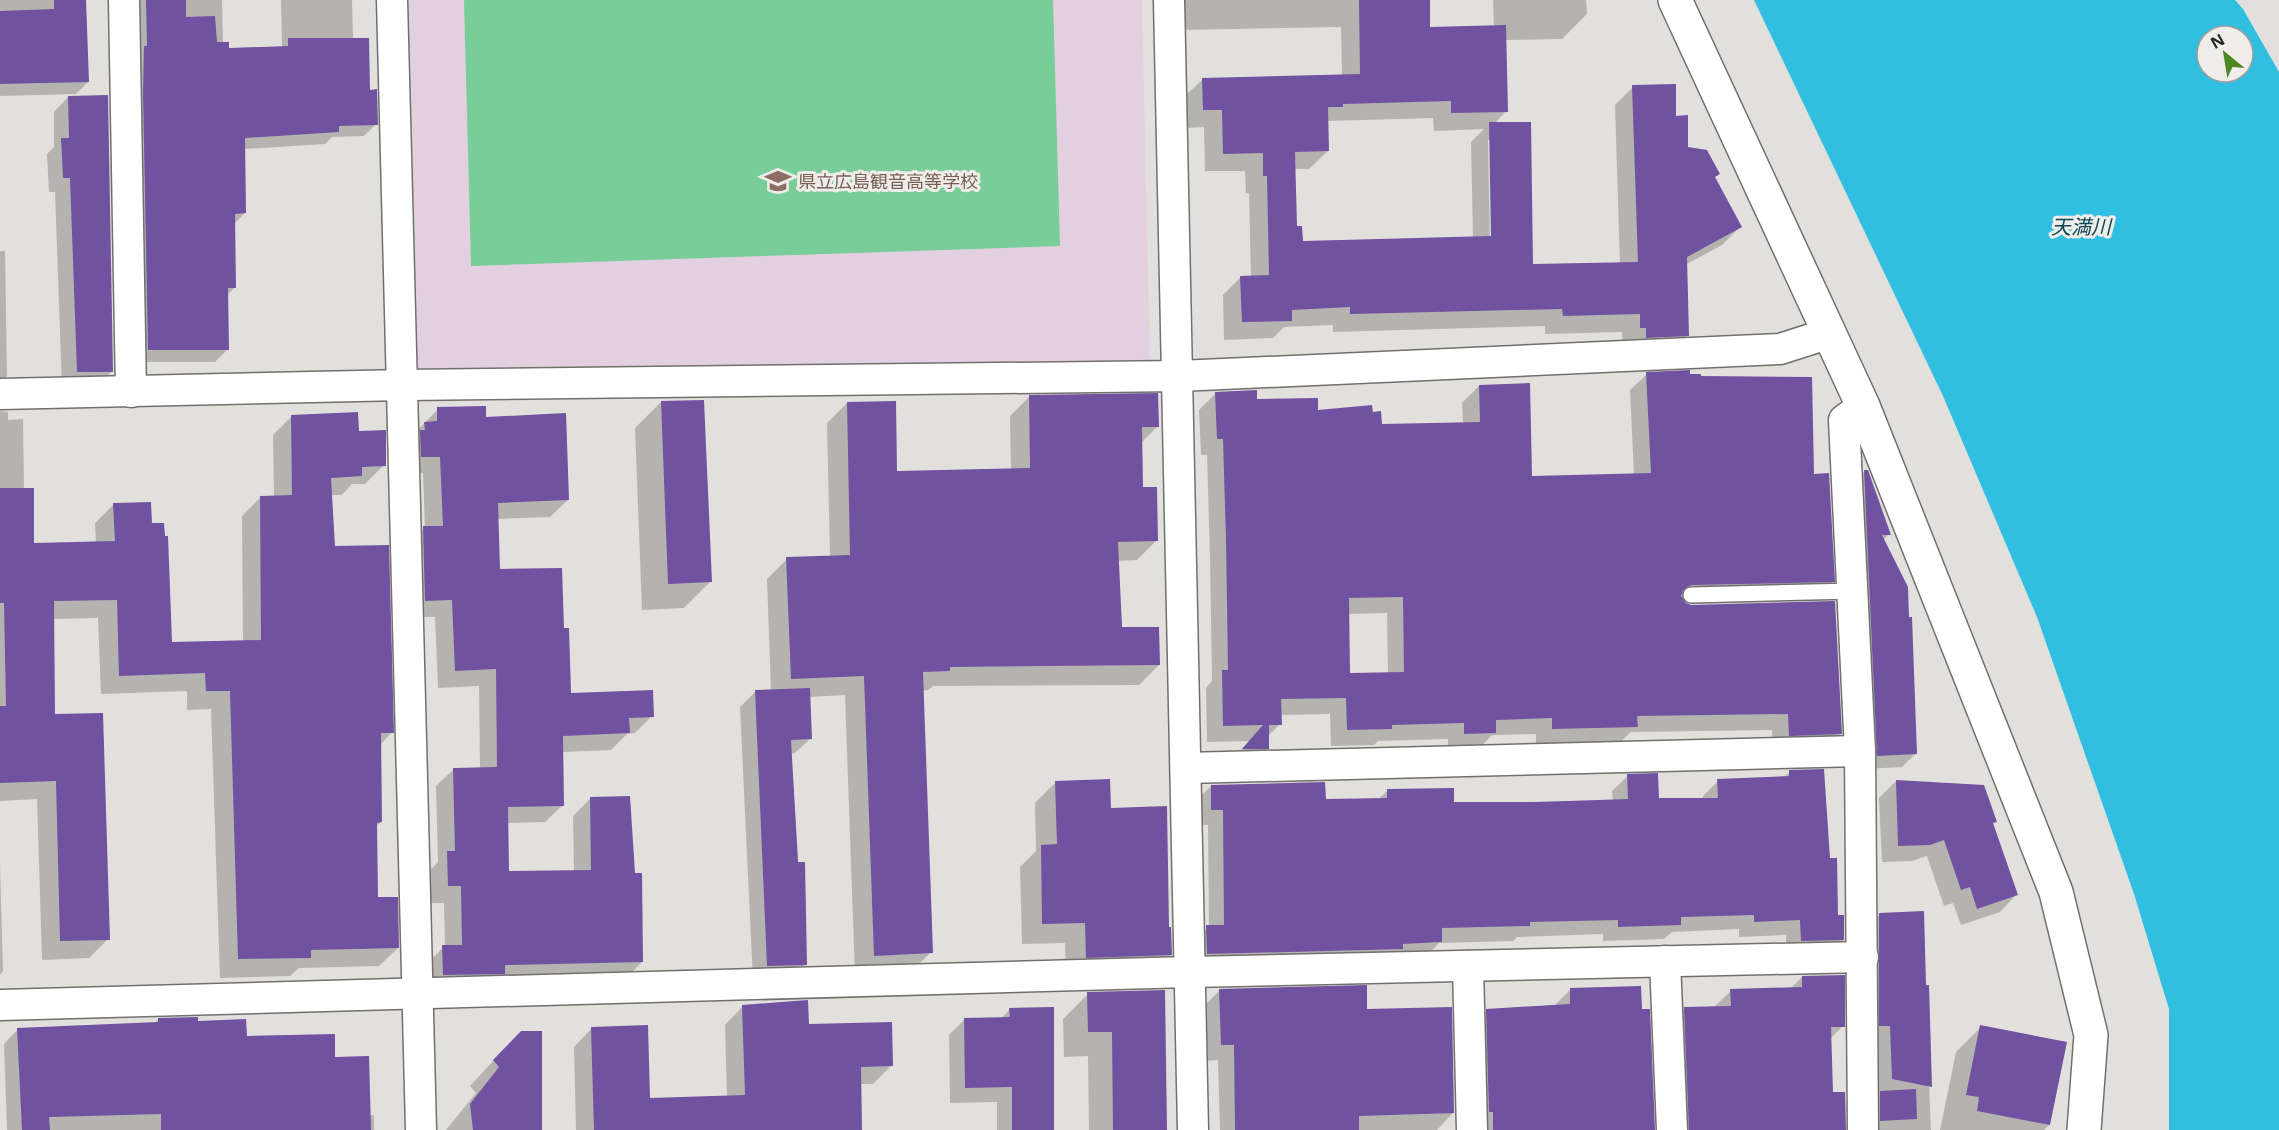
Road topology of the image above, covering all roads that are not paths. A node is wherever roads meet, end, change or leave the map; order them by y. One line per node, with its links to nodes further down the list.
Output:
1 (124, 0): 8 (street)
2 (392, 0): 7 (street)
3 (1169, 0): 6 (street)
4 (1675, 0): 5 (street)
5 (1827, 334): 6 (street); 10 (street)
6 (1179, 376): 7 (street); 14 (street)
7 (404, 385): 8 (street); 19 (street)
8 (131, 392): 9 (street)
9 (0, 394)
10 (1863, 406): 11 (street); 26 (street)
11 (1853, 591): 12 (lane); 13 (street)
12 (1691, 596)
13 (1860, 752): 14 (street); 15 (street)
14 (1186, 768): 18 (street)
15 (1863, 957): 16 (street); 25 (street)
16 (1665, 961): 17 (street); 24 (street)
17 (1468, 966): 18 (street); 23 (street)
18 (1190, 972): 19 (street); 22 (street)
19 (420, 995): 20 (street); 21 (street)
20 (0, 1005)
21 (422, 1130)
22 (1193, 1130)
23 (1472, 1130)
24 (1672, 1130)
25 (1863, 1130)
26 (2084, 1130)

